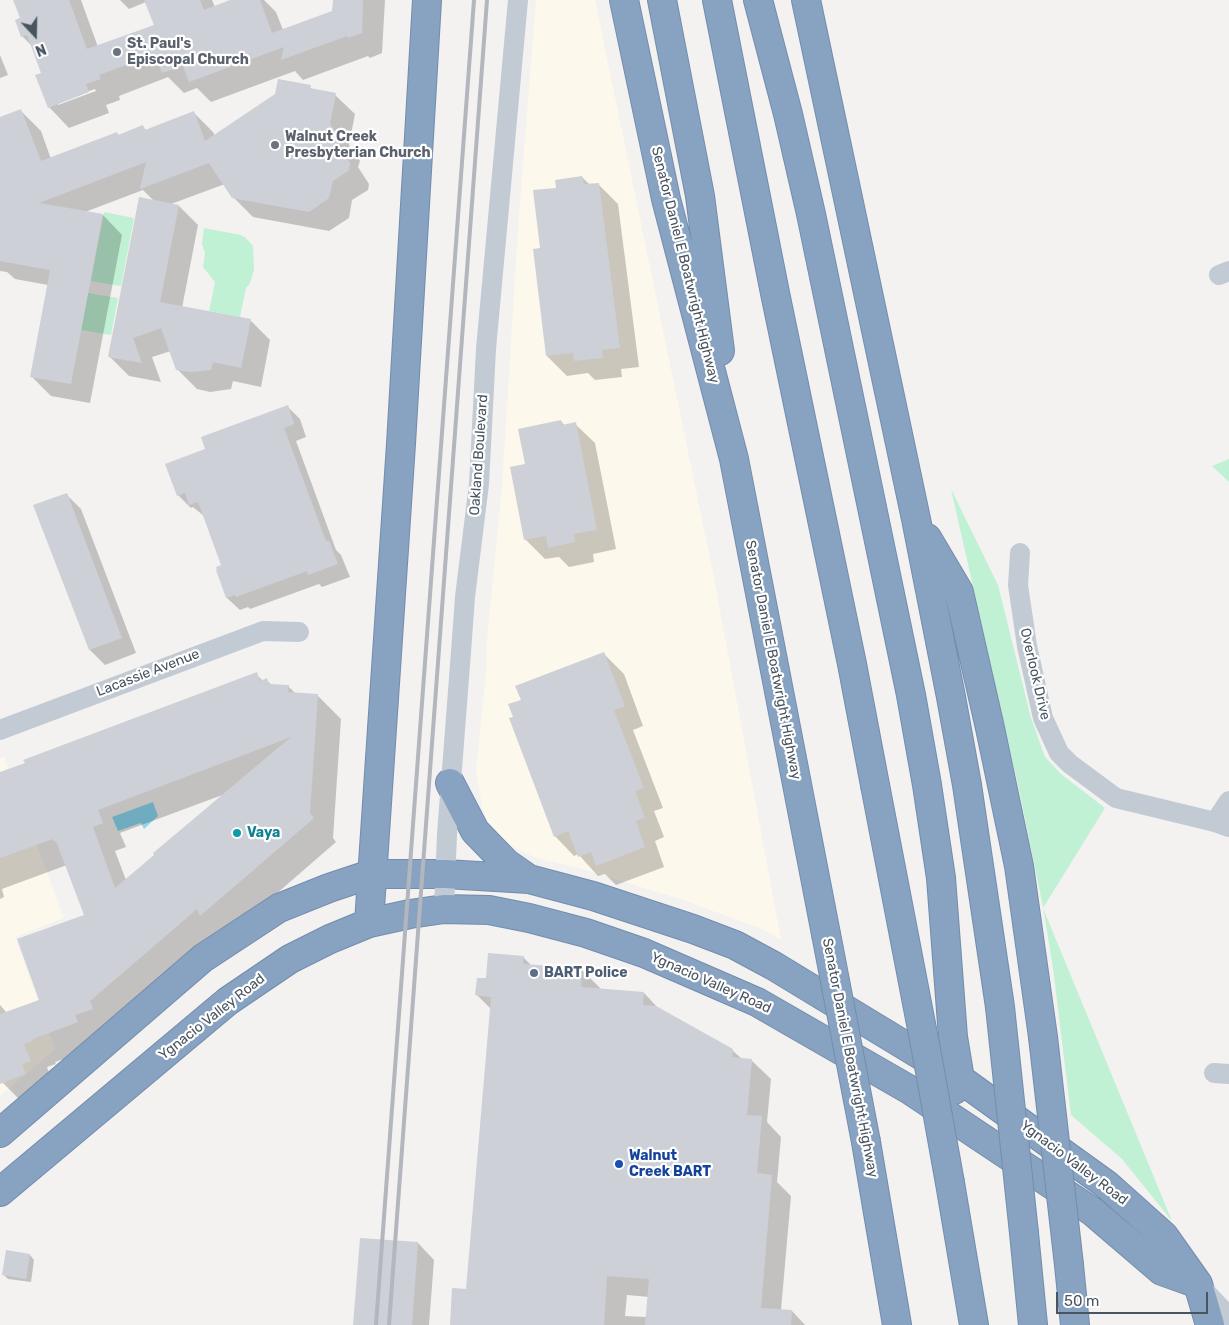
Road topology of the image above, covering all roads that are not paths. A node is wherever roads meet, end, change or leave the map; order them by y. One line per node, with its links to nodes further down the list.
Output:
1 (427, 0): 16 (highway)
2 (518, 0): 13 (street, Oakland Boulevard)
3 (624, 0): 8 (highway, Senator Daniel E Boatwright Highway)
4 (662, 0): 8 (highway)
5 (717, 0): 28 (highway, bridge)
6 (758, 0): 21 (highway)
7 (806, 0): 9 (highway)
8 (734, 459): 27 (highway, Senator Daniel E Boatwright Highway, bridge)
9 (916, 520): 29 (highway, bridge); 30 (highway, bridge)
10 (1020, 553): 15 (street, Overlook Drive)
11 (299, 632): 12 (street, Lacassie Avenue)
12 (0, 730)
13 (450, 783): 17 (street, Oakland Boulevard); 18 (highway)
14 (1229, 801): 15 (street)
15 (1222, 824)
16 (371, 874): 17 (highway, Ygnacio Valley Road); 20 (highway); 23 (highway, Ygnacio Valley Road)
17 (445, 874): 18 (highway, Ygnacio Valley Road); 19 (street, Oakland Boulevard)
18 (530, 879): 21 (highway, Ygnacio Valley Road)
19 (444, 910): 20 (highway, Ygnacio Valley Road); 22 (highway, Ygnacio Valley Road)
20 (369, 923): 24 (highway, Ygnacio Valley Road)
21 (960, 1079): 22 (highway); 25 (highway, Ygnacio Valley Road)
22 (910, 1090): 25 (highway, Ygnacio Valley Road)
23 (0, 1133)
24 (0, 1192)
25 (1198, 1284): 26 (street); 31 (highway)
26 (1229, 1317)
27 (897, 1325)
28 (974, 1325)
29 (1032, 1325)
30 (1075, 1325)
31 (1210, 1325)

